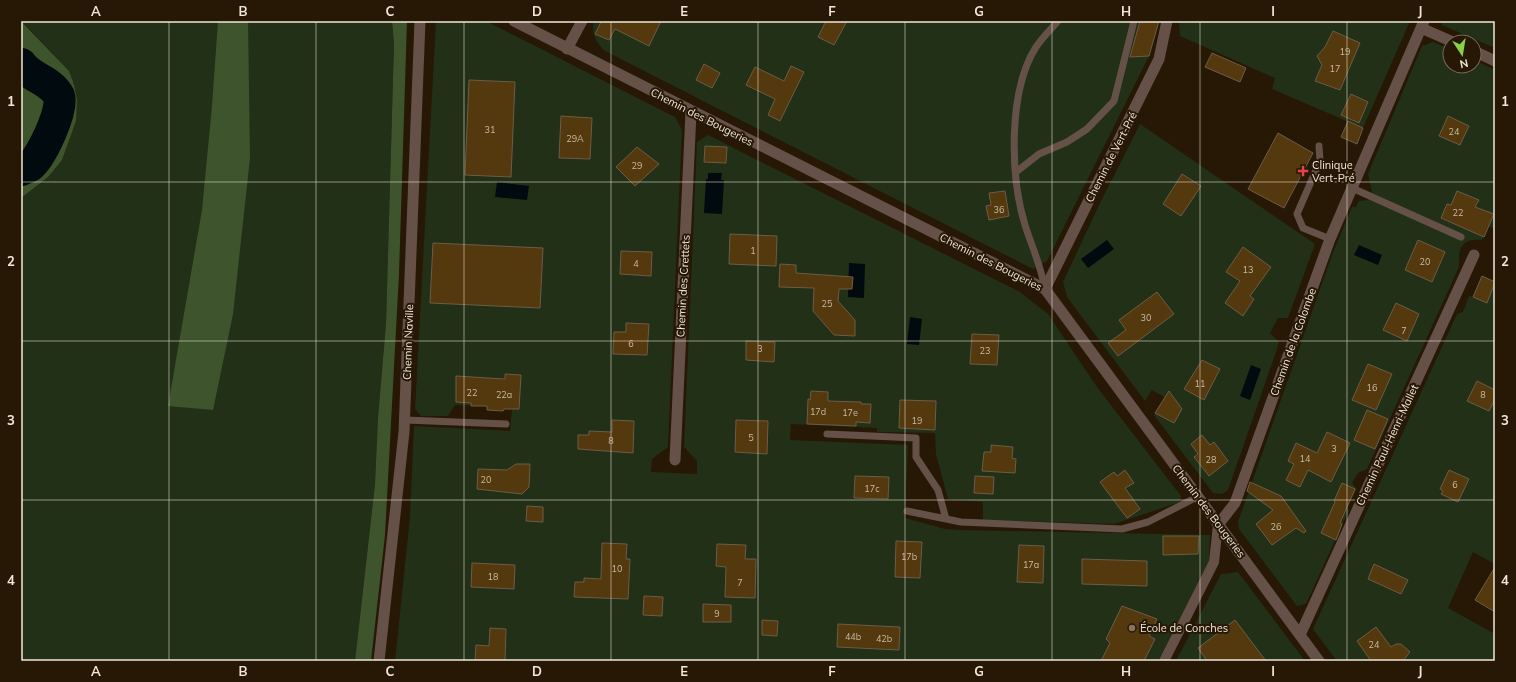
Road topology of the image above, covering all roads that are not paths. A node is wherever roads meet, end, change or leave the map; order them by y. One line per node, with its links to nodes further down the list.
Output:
1 (420, 21): 20 (street, Chemin Naville)
2 (514, 21): 9 (street, Chemin des Bougeries)
3 (582, 21): 9 (street)
4 (1058, 21): 14 (lane)
5 (1134, 21): 14 (lane)
6 (1167, 21): 19 (street, Chemin de Vert-Pré)
7 (1423, 25): 8 (street); 15 (street, Chemin de la Colombe)
8 (1442, 36)
9 (567, 49): 12 (street, Chemin des Bougeries)
10 (1482, 54): 11 (street)
11 (1495, 60)
12 (691, 112): 19 (street, Chemin des Bougeries); 23 (street, Chemin des Crettets)
13 (1319, 146): 17 (lane)
14 (1016, 172): 19 (lane)
15 (1352, 188): 16 (lane); 17 (street, Chemin de la Colombe)
16 (1461, 237)
17 (1330, 239): 27 (street, Chemin de la Colombe)
18 (1474, 255): 28 (street, Chemin Paul-Henri-Mallet)
19 (1045, 289): 24 (street, Chemin des Bougeries)
20 (405, 420): 21 (lane); 29 (street, Chemin Naville)
21 (506, 424)
22 (827, 434): 26 (lane)
23 (675, 460)
24 (1199, 496): 26 (lane); 27 (street, Chemin des Bougeries)
25 (907, 511): 26 (lane)
26 (946, 519)
27 (1218, 525): 28 (street, Chemin des Bougeries); 30 (street)
28 (1300, 635): 31 (street, Chemin des Bougeries)
29 (379, 661)
30 (1164, 661)
31 (1319, 661)

